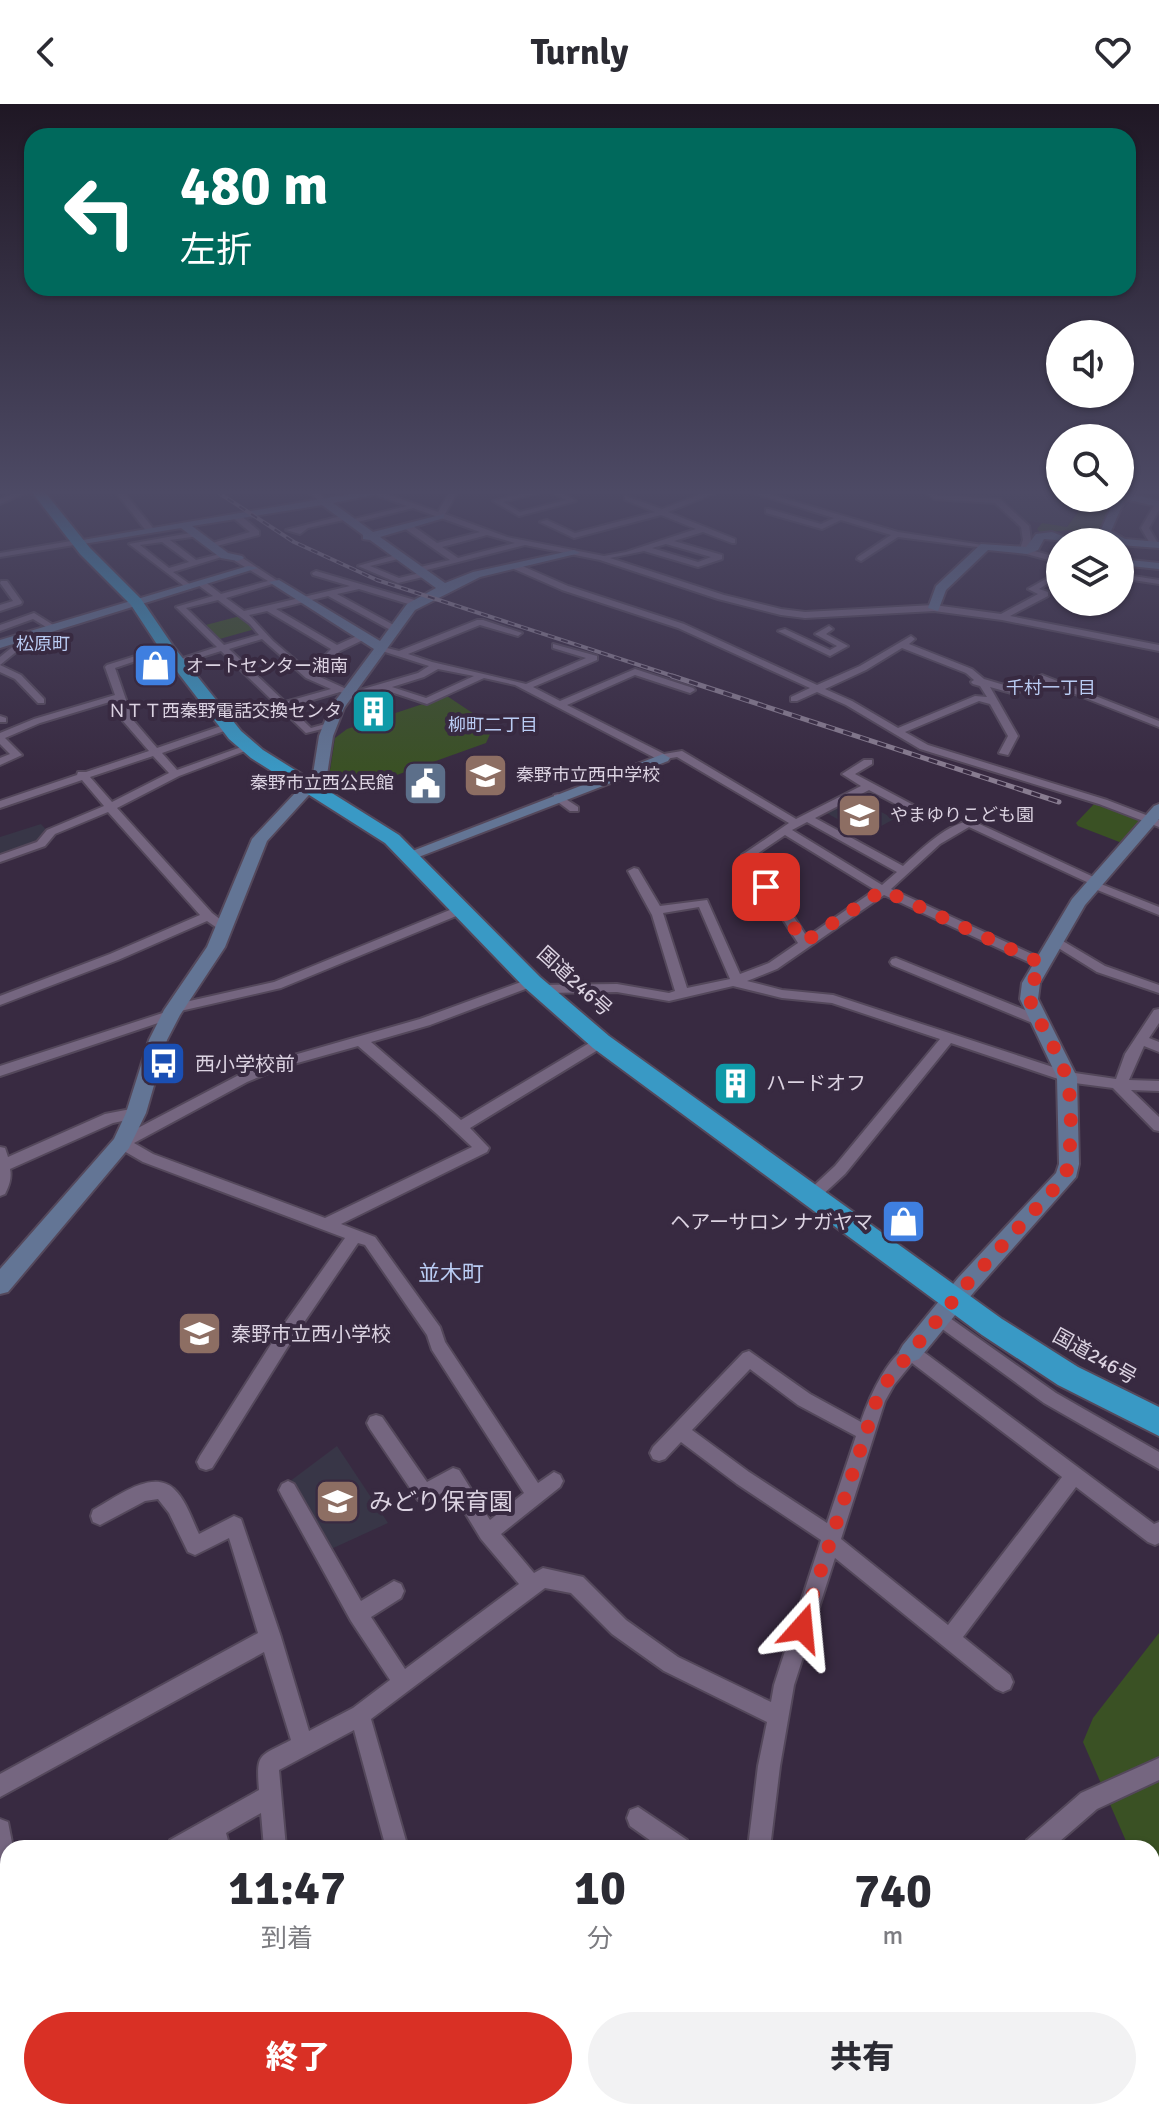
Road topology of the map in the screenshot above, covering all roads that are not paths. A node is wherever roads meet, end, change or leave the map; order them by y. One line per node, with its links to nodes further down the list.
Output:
1 (6, 585): 23 (street)
2 (119, 585): 21 (highway, 国道246号)
3 (185, 585): 16 (street)
4 (194, 585): 16 (street)
5 (204, 585): 19 (street)
6 (264, 585): 19 (street)
7 (280, 585): 20 (street)
8 (356, 585): 15 (street)
9 (440, 585): 17 (street)
10 (451, 585): 17 (street)
11 (558, 585): 52 (street)
12 (685, 585): 26 (street)
13 (944, 585): 25 (street)
14 (1040, 585): 28 (street)
15 (359, 586): 18 (street); 22 (street)
16 (188, 587): 21 (street)
17 (444, 588): 22 (street)
18 (329, 593): 20 (street); 31 (street)
19 (219, 597): 27 (street); 40 (street)
20 (303, 600): 24 (street); 36 (street)
21 (136, 602): 30 (street); 45 (highway, 国道246号)
22 (415, 603): 31 (street)
23 (0, 608)
24 (269, 608): 27 (street); 43 (street)
25 (934, 608): 26 (street); 28 (street)
26 (792, 613): 32 (street)
27 (243, 614): 35 (street)
28 (1002, 617): 42 (street)
29 (1, 627): 30 (street)
30 (54, 628): 34 (street)
31 (396, 630): 41 (street)
32 (782, 631)
33 (518, 633): 44 (street)
34 (34, 634): 37 (street); 46 (street)
35 (264, 636): 40 (street); 48 (street)
36 (362, 637): 41 (street); 43 (street)
37 (0, 644)
38 (903, 645): 52 (street); 58 (street); 61 (street)
39 (556, 646): 51 (street)
40 (222, 648): 45 (street); 60 (street)
41 (382, 648): 44 (street); 54 (street)
42 (1159, 648)
43 (337, 649): 48 (street)
44 (399, 654): 47 (street)
45 (172, 656): 55 (street); 63 (highway, 国道246号)
46 (0, 665): 57 (street)
47 (436, 666): 49 (street); 50 (street)
48 (305, 672): 54 (street)
49 (484, 675): 50 (street); 51 (street)
50 (384, 687): 54 (street)
51 (526, 687): 59 (street)
52 (816, 689): 56 (street); 64 (street)
53 (690, 690): 59 (street)
54 (344, 693): 60 (street); 62 (street)
55 (121, 696): 65 (street); 67 (street)
56 (794, 699)
57 (36, 700)
58 (994, 702): 64 (street); 68 (street)
59 (560, 704): 69 (street)
60 (282, 706): 62 (street)
61 (1159, 724)
62 (329, 726): 75 (street)
63 (227, 727): 66 (highway, 国道246号); 67 (street)
64 (897, 732): 81 (street)
65 (0, 738): 70 (street)
66 (248, 748): 73 (street); 75 (highway, 国道246号)
67 (154, 751): 72 (street); 73 (street)
68 (1004, 753)
69 (663, 758): 76 (street); 83 (street)
70 (0, 762)
71 (868, 762): 74 (street)
72 (82, 774): 77 (street); 78 (street)
73 (175, 774): 78 (street)
74 (869, 786): 80 (street); 82 (street)
75 (310, 787): 84 (highway, 国道246号); 93 (street)
76 (558, 797): 79 (street); 84 (street)
77 (0, 805)
78 (110, 807): 85 (street); 93 (street)
79 (574, 809)
80 (928, 817)
81 (1156, 817): 88 (street)
82 (808, 818): 83 (street); 87 (street)
83 (792, 828): 89 (street); 95 (street)
84 (410, 855): 90 (highway, 国道246号)
85 (0, 859)
86 (634, 871): 91 (street)
87 (904, 871): 88 (street); 89 (street)
88 (1095, 884): 92 (street); 94 (street)
89 (883, 890): 95 (street); 97 (street)
90 (462, 909): 99 (highway, 国道246号); 103 (street)
91 (656, 910): 98 (street); 101 (street)
92 (1159, 911)
93 (216, 922): 102 (street); 103 (street)
94 (1056, 941): 97 (street); 100 (street)
95 (804, 942): 98 (street)
96 (896, 962): 105 (street)
97 (1041, 963): 105 (street)
98 (735, 981): 101 (street); 106 (street)
99 (536, 986): 101 (street); 107 (street); 109 (highway, 国道246号)
100 (1159, 989)
101 (683, 995)
102 (0, 1001)
103 (174, 1011): 111 (street); 115 (street)
104 (1159, 1013): 108 (street)
105 (1040, 1021): 112 (street)
106 (949, 1037): 112 (street); 121 (street)
107 (360, 1040): 117 (street); 118 (street)
108 (1141, 1040): 110 (street); 113 (street)
109 (601, 1042): 117 (street); 121 (highway, 国道246号)
110 (1159, 1047)
111 (0, 1071)
112 (1067, 1077): 113 (street); 125 (street)
113 (1119, 1084): 114 (street); 116 (street)
114 (1159, 1086)
115 (136, 1113): 118 (street); 119 (street)
116 (1159, 1126)
117 (461, 1127): 122 (street)
118 (122, 1143): 122 (street); 124 (street)
119 (2, 1159): 120 (street)
120 (0, 1190)
121 (812, 1196): 125 (highway, 国道246号)
122 (327, 1224): 123 (street)
123 (355, 1235): 133 (street); 137 (street)
124 (0, 1285)
125 (947, 1308): 126 (street); 127 (highway, 国道246号); 132 (street)
126 (911, 1352): 130 (street); 134 (street)
127 (1159, 1422)
128 (376, 1423): 140 (street)
129 (680, 1431): 130 (street); 131 (street); 141 (street)
130 (865, 1432): 141 (street)
131 (659, 1453)
132 (1159, 1461)
133 (206, 1462)
134 (1074, 1475): 139 (street); 146 (street)
135 (554, 1481): 137 (street)
136 (288, 1490): 144 (street)
137 (535, 1494): 140 (street)
138 (100, 1516): 145 (street)
139 (1159, 1531)
140 (488, 1533): 142 (street)
141 (831, 1539): 146 (street); 150 (street)
142 (532, 1585): 148 (street); 150 (street)
143 (394, 1591): 144 (street)
144 (358, 1614): 148 (street)
145 (271, 1637): 151 (street); 153 (street)
146 (950, 1639): 147 (street)
147 (1003, 1682)
148 (403, 1683): 149 (street)
149 (360, 1715): 151 (street); 158 (street)
150 (777, 1716): 160 (street)
151 (303, 1744): 154 (street)
152 (1159, 1769): 161 (street)
153 (0, 1786)
154 (270, 1796): 156 (street); 157 (street)
155 (638, 1818): 159 (street)
156 (216, 1838)
157 (274, 1840)
158 (395, 1840)
159 (668, 1840)
160 (760, 1840)
161 (1044, 1840)

